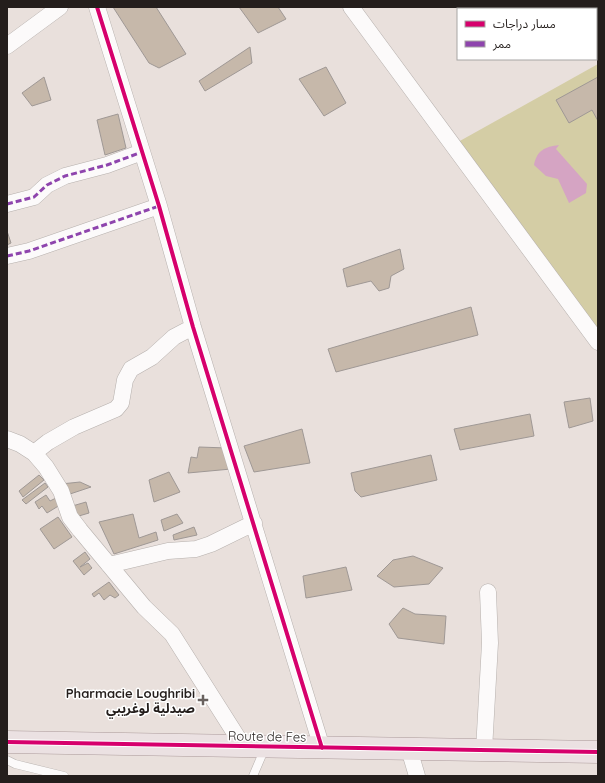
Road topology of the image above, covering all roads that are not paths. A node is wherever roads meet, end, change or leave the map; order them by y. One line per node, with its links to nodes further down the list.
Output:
1 (60, 7): 4 (street)
2 (97, 7): 5 (street)
3 (351, 7): 10 (street)
4 (7, 46)
5 (142, 152): 6 (street); 7 (street)
6 (7, 204)
7 (160, 206): 8 (street); 9 (street)
8 (7, 256)
9 (193, 327): 12 (street); 13 (street)
10 (598, 342)
11 (7, 439): 12 (street)
12 (34, 453): 14 (street)
13 (254, 523): 14 (street); 19 (street)
14 (109, 565): 17 (street)
15 (488, 592): 21 (street)
16 (7, 742): 17 (main road, Route de Fes)
17 (243, 746): 18 (main road, Route de Fes)
18 (266, 746): 19 (main road, Route de Fes); 25 (lane)
19 (322, 748): 20 (main road, Route de Fes)
20 (409, 749): 21 (main road, Route de Fes); 26 (street)
21 (484, 750): 22 (main road, Route de Fes)
22 (598, 752)
23 (7, 760): 24 (lane)
24 (64, 776)
25 (253, 776)
26 (417, 776)

